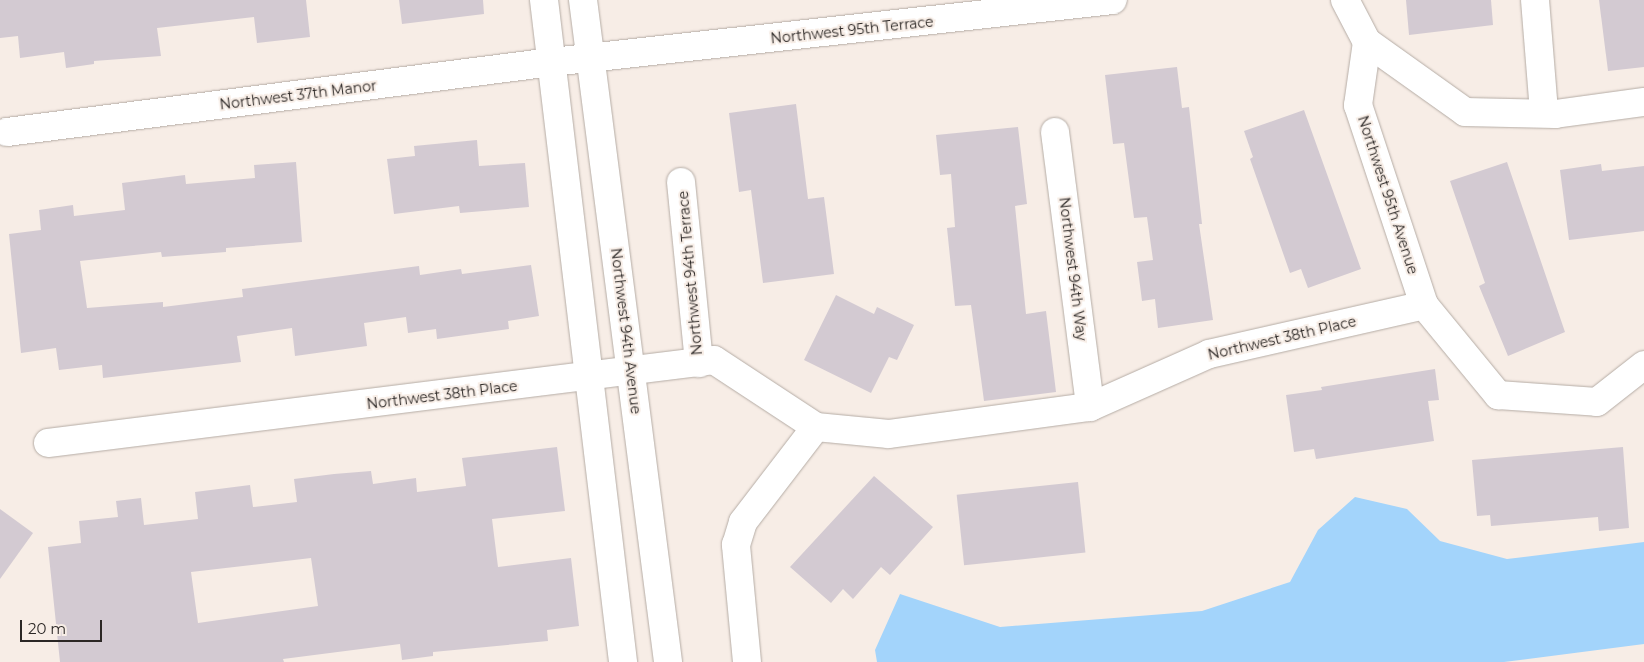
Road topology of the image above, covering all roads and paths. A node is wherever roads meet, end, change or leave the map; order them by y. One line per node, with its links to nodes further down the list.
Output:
1 (544, 0): 8 (street)
2 (583, 0): 7 (street, Northwest 94th Avenue)
3 (1113, 0): 7 (street, Northwest 95th Terrace)
4 (1345, 0): 6 (street)
5 (1535, 0): 10 (street)
6 (1367, 42): 10 (street); 14 (street, Northwest 95th Avenue)
7 (590, 59): 8 (street, Northwest 37th Manor); 17 (street, Northwest 94th Avenue)
8 (552, 62): 11 (street, Northwest 37th Manor); 18 (street)
9 (1644, 102): 10 (street)
10 (1544, 113)
11 (6, 132)
12 (1055, 132): 19 (street, Northwest 94th Way)
13 (681, 182): 15 (street, Northwest 94th Terrace)
14 (1424, 305): 16 (street); 19 (street, Northwest 38th Place)
15 (698, 363): 17 (street, Northwest 38th Place); 20 (street, Northwest 38th Place)
16 (1644, 365)
17 (631, 373): 18 (street, Northwest 38th Place); 23 (street, Northwest 94th Avenue)
18 (588, 377): 21 (street, Northwest 38th Place); 22 (street)
19 (1090, 407): 20 (street, Northwest 38th Place)
20 (816, 427): 24 (street)
21 (48, 443)
22 (623, 662)
23 (668, 662)
24 (747, 662)

